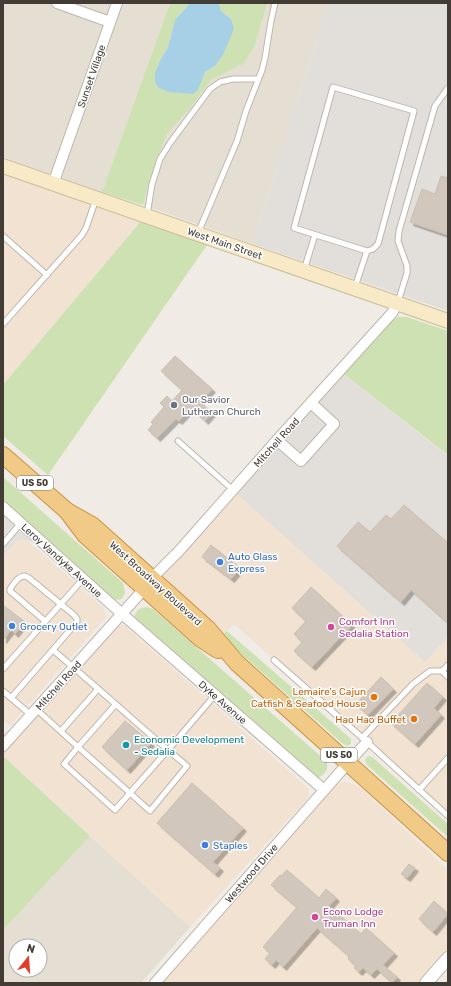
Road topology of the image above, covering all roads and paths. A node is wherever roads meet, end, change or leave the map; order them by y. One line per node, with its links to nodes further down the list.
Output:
1 (57, 3): 4 (street)
2 (117, 3): 4 (street, Sunset Village)
3 (275, 3): 5 (lane)
4 (110, 22): 8 (street, Sunset Village)
5 (258, 79): 10 (lane); 11 (lane)
6 (448, 88): 18 (lane)
7 (3, 166): 8 (main road, West Main Street)
8 (53, 184): 9 (main road, West Main Street)
9 (96, 198): 10 (main road, West Main Street); 16 (lane)
10 (147, 216): 11 (main road, West Main Street)
11 (197, 234): 15 (main road, West Main Street)
12 (315, 235): 14 (lane); 14 (lane); 15 (lane)
13 (3, 236): 16 (lane)
14 (366, 251): 17 (lane)
15 (304, 271): 17 (main road, West Main Street)
16 (47, 275): 20 (lane)
17 (354, 288): 18 (main road, West Main Street)
18 (398, 303): 19 (main road, West Main Street); 21 (street, Mitchell Road)
19 (448, 321)
20 (3, 324)
21 (311, 403): 22 (street, Mitchell Road); 22 (street)
22 (277, 440): 25 (street, Mitchell Road)
23 (178, 441): 25 (lane)
24 (3, 455): 30 (highway, West Broadway Boulevard / US 50)
25 (233, 490): 30 (street, Mitchell Road)
26 (3, 507): 27 (street, Leroy Vandyke Avenue)
27 (21, 523): 28 (lane); 29 (street, Leroy Vandyke Avenue)
28 (3, 544)
29 (83, 579): 31 (lane); 32 (street, Leroy Vandyke Avenue)
30 (148, 583): 32 (street, Mitchell Road); 53 (highway, West Broadway Boulevard / US 50)
31 (60, 604): 33 (lane); 33 (lane); 34 (lane)
32 (121, 613): 37 (street, Mitchell Road); 43 (street, Dyke Avenue)
33 (45, 621): 38 (lane)
34 (53, 650): 37 (lane); 44 (lane)
35 (274, 660): 48 (lane)
36 (448, 665): 39 (lane)
37 (73, 667): 41 (lane); 46 (street, Mitchell Road)
38 (3, 669)
39 (442, 671): 40 (lane); 48 (lane)
40 (448, 677)
41 (98, 689): 45 (lane); 47 (lane)
42 (3, 691): 44 (lane)
43 (216, 695): 51 (lane); 54 (street, Dyke Avenue)
44 (11, 698): 46 (lane)
45 (116, 704): 50 (lane); 51 (lane)
46 (33, 712): 47 (lane); 49 (street, Mitchell Road)
47 (61, 731): 50 (lane)
48 (365, 740): 53 (street, Westwood Drive); 55 (lane)
49 (3, 746)
50 (78, 747): 56 (lane); 56 (lane)
51 (168, 750): 56 (lane); 56 (lane)
52 (448, 758): 55 (lane)
53 (348, 763): 54 (street, Westwood Drive); 58 (highway, West Broadway Boulevard / US 50)
54 (324, 790): 60 (street, Westwood Drive)
55 (419, 790): 57 (lane)
56 (130, 793)
57 (448, 816)
58 (448, 853)
59 (448, 958): 61 (street)
60 (155, 983)
61 (426, 983)

